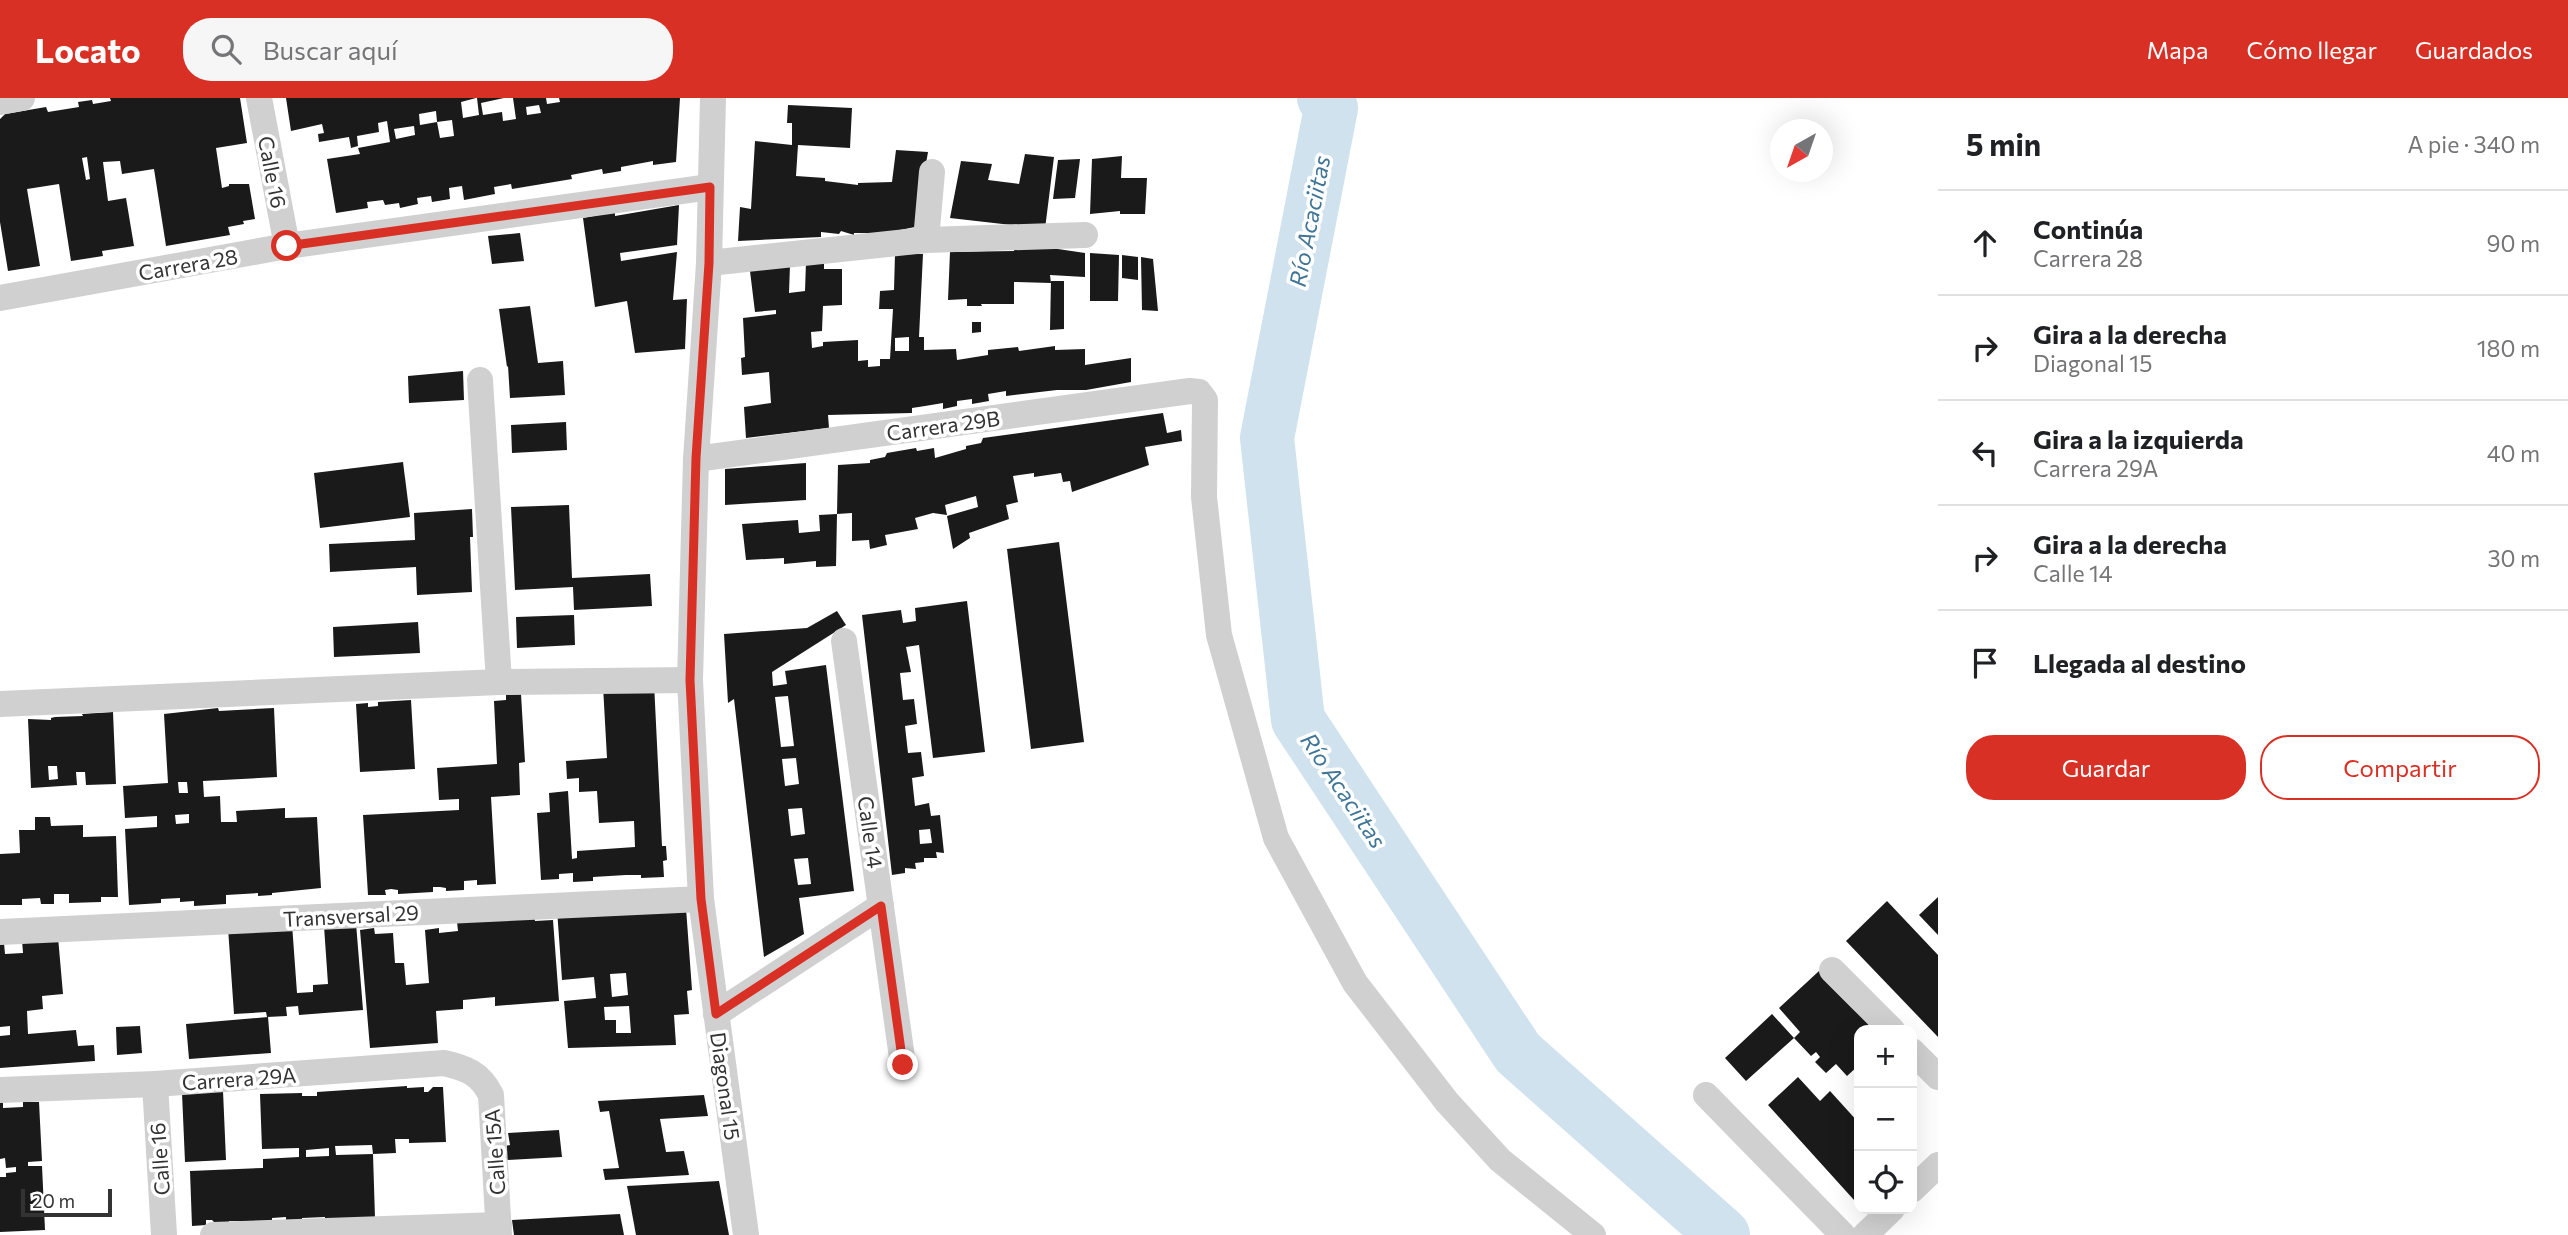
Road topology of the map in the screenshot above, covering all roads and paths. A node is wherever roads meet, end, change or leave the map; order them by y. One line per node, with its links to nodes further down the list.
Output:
1 (22, 98): 4 (street)
2 (259, 98): 9 (street, Calle 16)
3 (713, 98): 6 (street, Diagonal 15)
4 (0, 102)
5 (932, 172): 8 (street)
6 (710, 187): 9 (street, Carrera 28); 10 (street, Diagonal 15)
7 (1085, 235): 8 (street)
8 (926, 240): 10 (street)
9 (287, 246): 11 (street, Carrera 28)
10 (709, 263): 13 (street, Diagonal 15)
11 (0, 298)
12 (480, 380): 16 (street)
13 (696, 458): 15 (street, Diagonal 15); 38 (street, Carrera 29B)
14 (844, 641): 19 (street, Calle 14)
15 (690, 680): 16 (street); 18 (street, Diagonal 15)
16 (499, 682): 17 (street)
17 (0, 704)
18 (701, 899): 20 (street, Transversal 29); 22 (street, Diagonal 15)
19 (881, 906): 22 (street); 25 (street, Calle 14)
20 (0, 932)
21 (1832, 970): 23 (street)
22 (716, 1014): 37 (street, Diagonal 15)
23 (1887, 1025)
24 (1917, 1056): 27 (street)
25 (903, 1065)
26 (476, 1074): 28 (street, Carrera 29A); 34 (street, Calle 15A)
27 (1938, 1077)
28 (155, 1084): 29 (street, Carrera 29A); 35 (street, Calle 16)
29 (0, 1090)
30 (1706, 1095): 39 (street)
31 (1938, 1165): 32 (street)
32 (1917, 1185)
33 (1887, 1214): 40 (street)
34 (499, 1230): 36 (street)
35 (164, 1235)
36 (213, 1235)
37 (746, 1235)
38 (1593, 1235)
39 (1843, 1235)
40 (1865, 1235)

